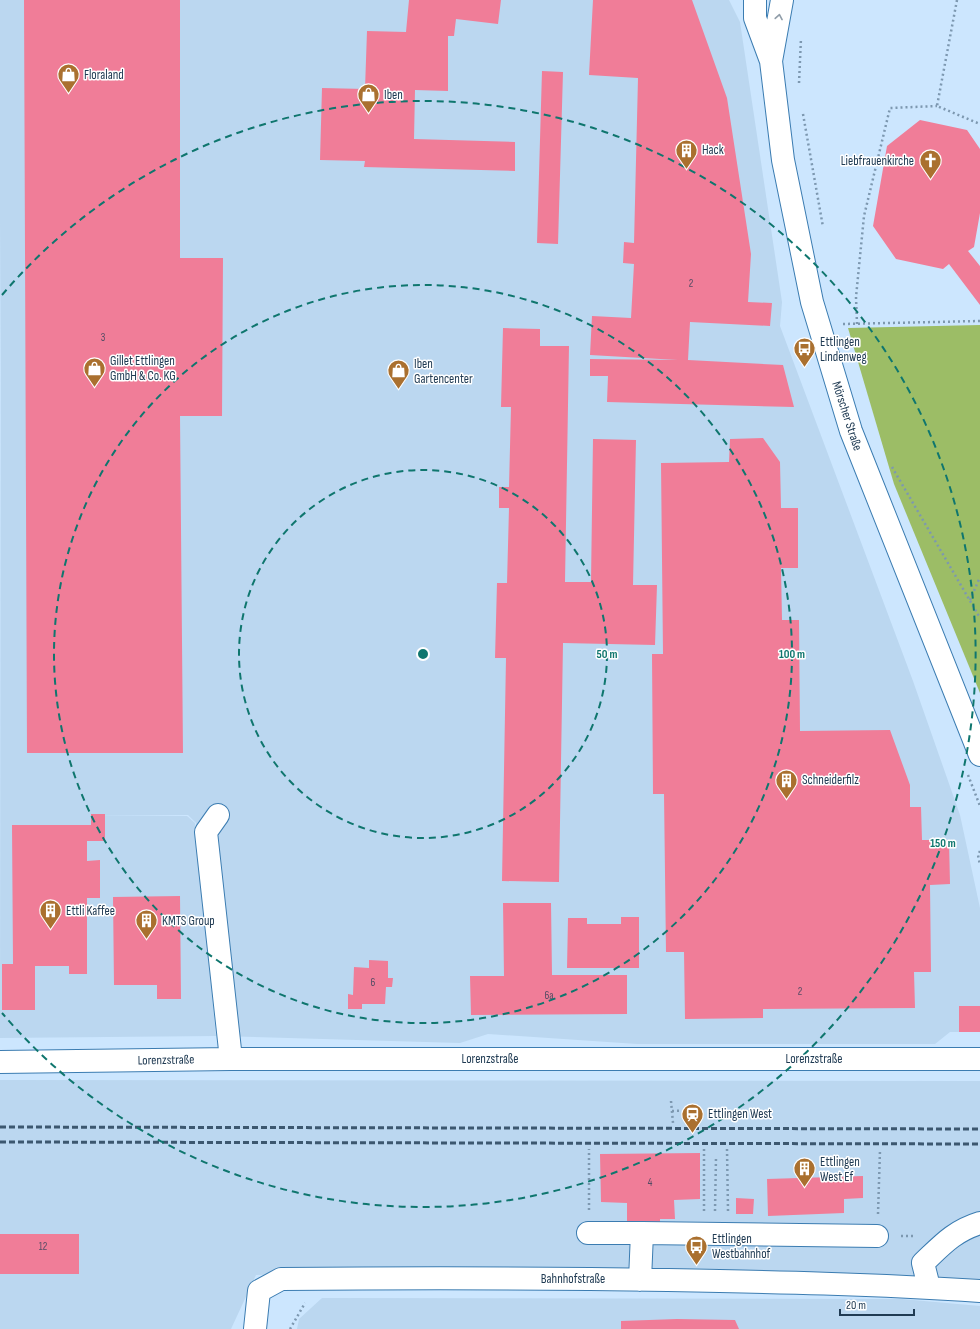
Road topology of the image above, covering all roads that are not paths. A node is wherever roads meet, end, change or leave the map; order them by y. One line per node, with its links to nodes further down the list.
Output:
1 (755, 0): 3 (street, Mörscher Straße)
2 (782, 0): 3 (street, Mörscher Straße, one-way to 2)
3 (771, 61): 4 (street, Mörscher Straße)
4 (980, 755)
5 (218, 815): 7 (street)
6 (980, 1058): 7 (street, Lorenzstraße)
7 (231, 1059): 8 (street, Lorenzstraße)
8 (0, 1062)
9 (980, 1223): 14 (street)
10 (589, 1224): 11 (street)
11 (642, 1233): 12 (street); 13 (street)
12 (877, 1236)
13 (640, 1280): 14 (street, Bahnhofstraße); 16 (street, Bahnhofstraße)
14 (929, 1287): 15 (street, Bahnhofstraße)
15 (980, 1291)
16 (255, 1329)

